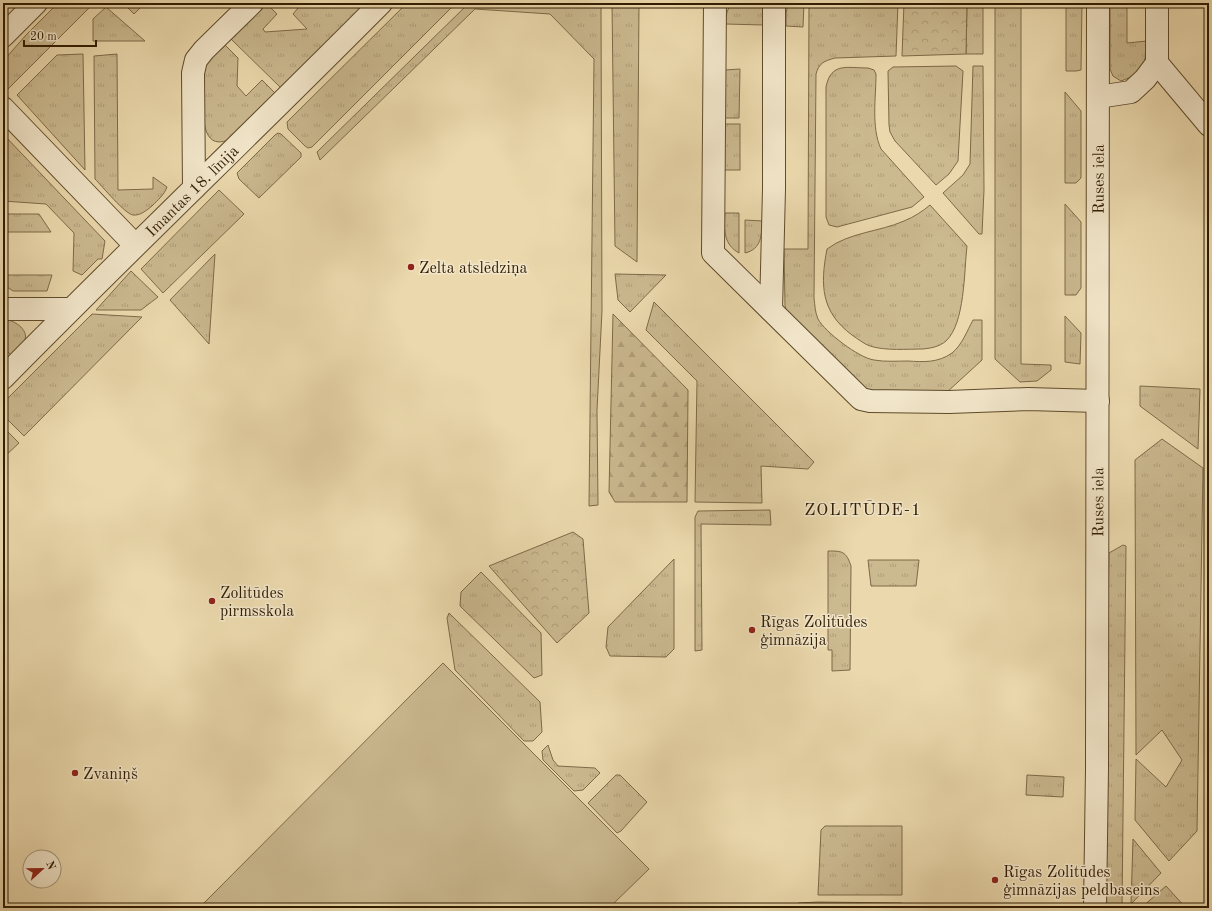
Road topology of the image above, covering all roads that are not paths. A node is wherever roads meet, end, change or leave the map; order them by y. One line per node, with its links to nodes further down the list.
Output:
1 (36, 3): 8 (street)
2 (252, 3): 13 (street)
3 (380, 3): 13 (street, Imantas 18. līnija)
4 (715, 3): 17 (street)
5 (774, 3): 17 (street)
6 (1098, 3): 10 (street, Ruses iela)
7 (1157, 3): 9 (street)
8 (3, 36)
9 (1157, 63): 10 (street); 12 (street)
10 (1098, 97): 19 (street, Ruses iela)
11 (3, 108): 14 (street)
12 (1209, 125)
13 (194, 188): 14 (street, Imantas 18. līnija)
14 (135, 245): 15 (street, Imantas 18. līnija)
15 (71, 308): 16 (street); 18 (street, Imantas 18. līnija)
16 (3, 309)
17 (771, 310): 19 (street)
18 (3, 378)
19 (1098, 401): 20 (street, Ruses iela)
20 (1095, 908)

